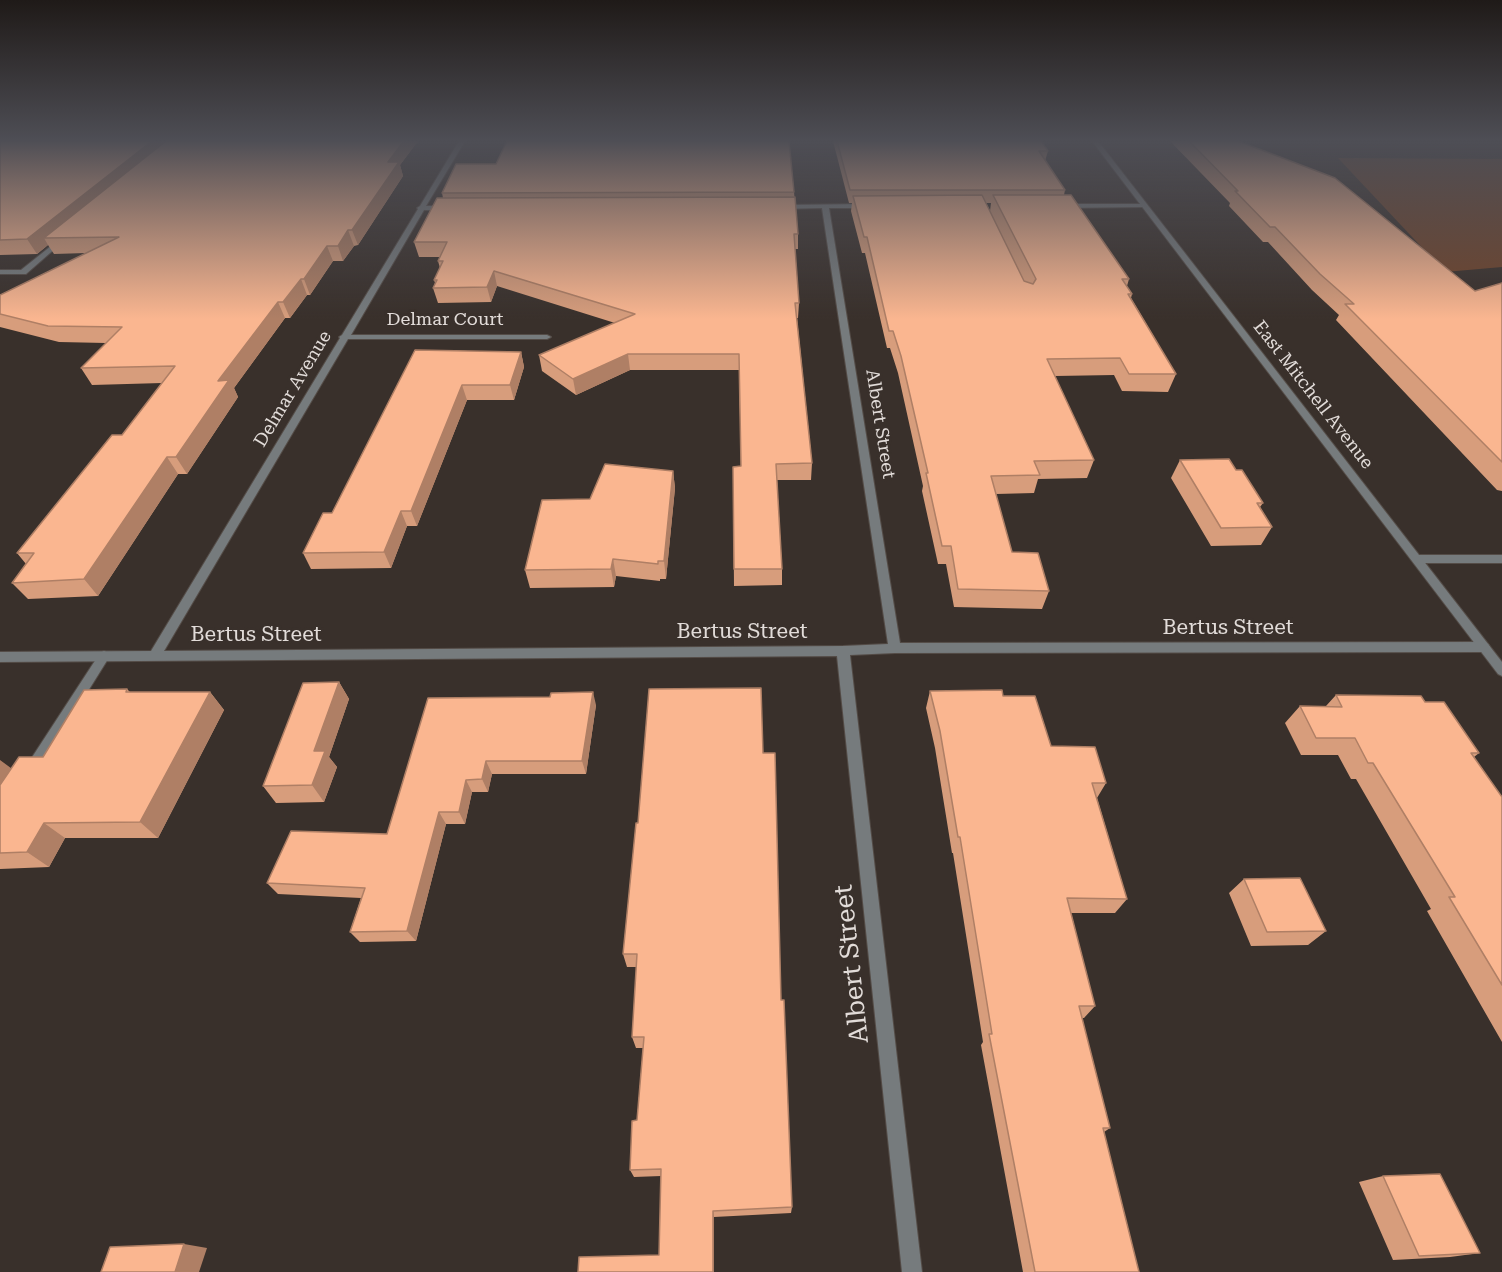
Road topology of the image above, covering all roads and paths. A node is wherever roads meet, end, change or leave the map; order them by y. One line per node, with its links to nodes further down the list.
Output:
1 (425, 200): 8 (street, Delmar Avenue)
2 (1141, 200): 6 (street, East Mitchell Avenue)
3 (825, 206): 4 (street); 7 (street); 17 (street, Albert Street)
4 (881, 206)
5 (1052, 206): 6 (street)
6 (1145, 206): 14 (street, East Mitchell Avenue)
7 (777, 207)
8 (420, 208): 9 (street); 13 (street, Delmar Avenue)
9 (456, 208)
10 (67, 236): 11 (street)
11 (0, 272)
12 (547, 336): 13 (street, Delmar Court)
13 (343, 337): 19 (street, Delmar Avenue)
14 (1418, 559): 15 (street); 16 (street, East Mitchell Avenue)
15 (1502, 559)
16 (1484, 647): 17 (street, Bertus Street); 22 (street, East Mitchell Avenue)
17 (895, 648): 18 (street, Bertus Street)
18 (843, 651): 19 (street, Bertus Street); 24 (street, Albert Street)
19 (154, 655): 20 (street, Bertus Street)
20 (104, 656): 21 (street, Bertus Street); 23 (street)
21 (0, 657)
22 (1502, 671)
23 (24, 781)
24 (912, 1272)

